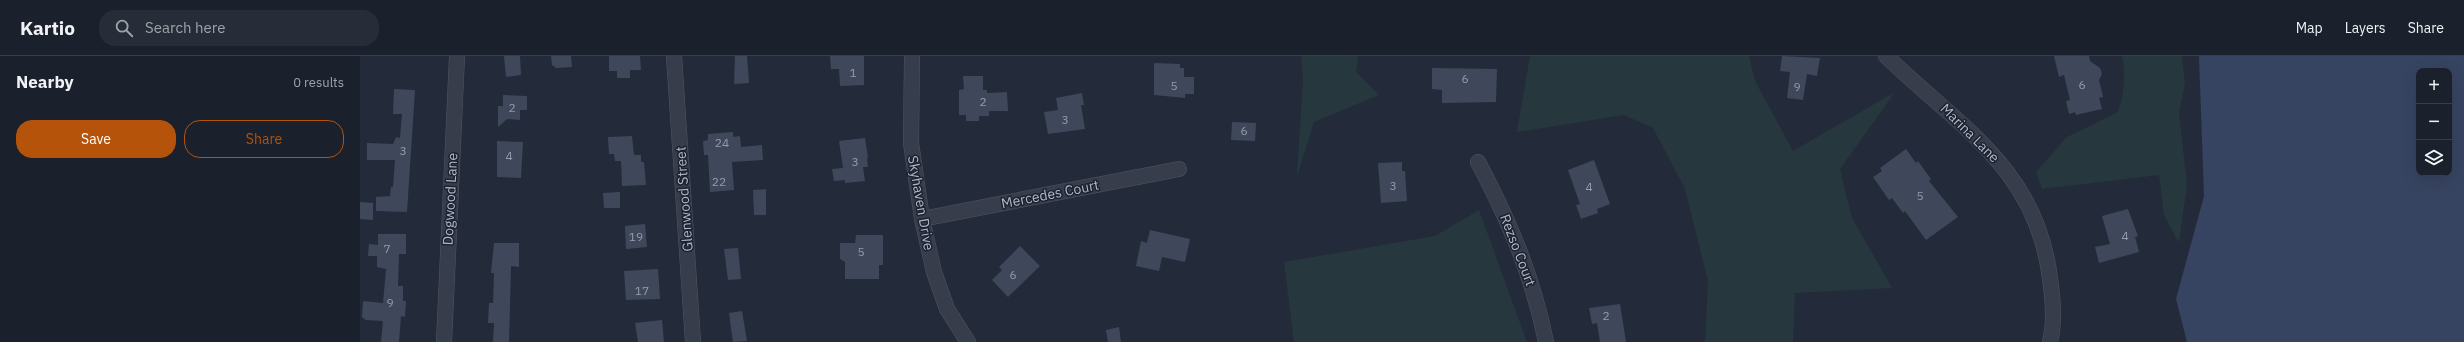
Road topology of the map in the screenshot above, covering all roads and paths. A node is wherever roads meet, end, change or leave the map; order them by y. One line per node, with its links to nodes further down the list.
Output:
1 (457, 56): 8 (street, Dogwood Lane)
2 (674, 56): 9 (street, Glenwood Street)
3 (912, 56): 7 (street, Skyhaven Drive)
4 (1886, 56): 12 (street, Marina Lane)
5 (1478, 162): 11 (street, Rezso Court)
6 (1179, 169): 7 (street, Mercedes Court)
7 (922, 219): 10 (street, Skyhaven Drive)
8 (444, 342)
9 (693, 342)
10 (968, 342)
11 (1546, 342)
12 (2050, 342)

